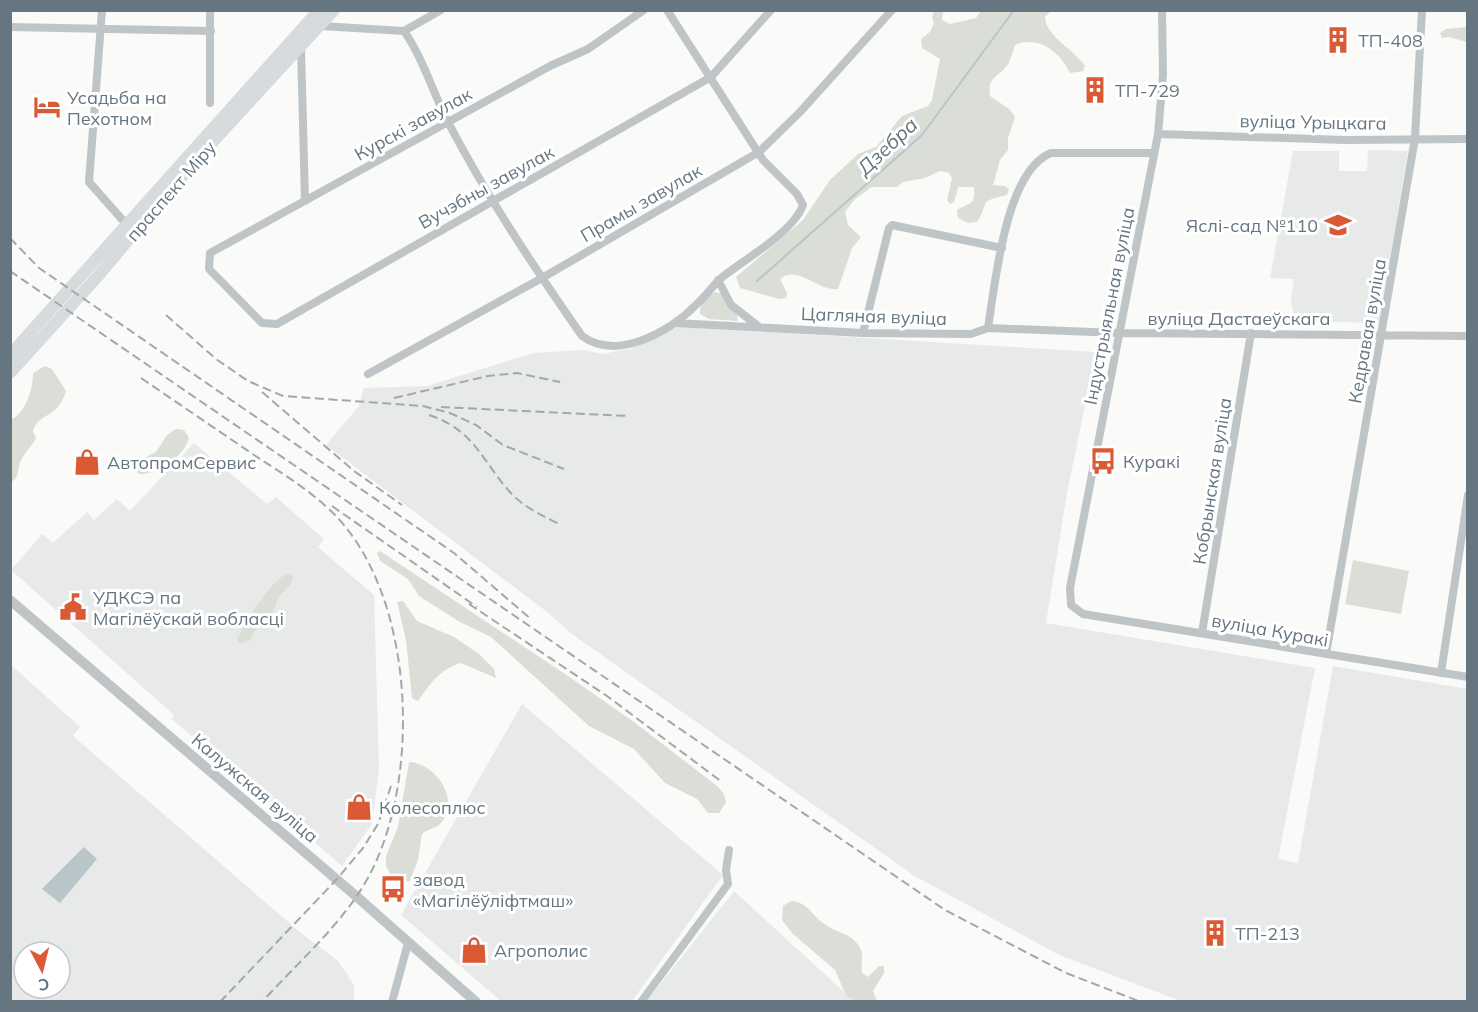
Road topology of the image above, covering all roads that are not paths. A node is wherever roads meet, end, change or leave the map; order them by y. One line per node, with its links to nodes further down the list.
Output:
1 (102, 10): 14 (street)
2 (210, 10): 15 (street)
3 (319, 10): 28 (main road, праспект Міру)
4 (334, 10): 12 (main road, праспект Міру)
5 (441, 10): 16 (street)
6 (644, 10): 20 (street, Курскі завулак)
7 (668, 10): 18 (street)
8 (771, 10): 18 (street, Вучэбны завулак)
9 (892, 10): 24 (street, Прамы завулак)
10 (1162, 10): 21 (street, Індустрыяльная вуліца)
11 (1422, 10): 22 (street, Кедравая вуліца)
12 (321, 26): 16 (street); 17 (main road, праспект Міру)
13 (10, 27): 14 (street)
14 (102, 29): 15 (street); 28 (street)
15 (211, 31): 19 (street)
16 (404, 31): 20 (street)
17 (301, 49): 26 (street); 31 (main road, праспект Міру)
18 (711, 77): 24 (street); 27 (street, Вучэбны завулак)
19 (210, 103)
20 (448, 121): 26 (street, Курскі завулак); 27 (street)
21 (1158, 134): 22 (street, вуліца Урыцкага); 25 (street, Індустрыяльная вуліца)
22 (1415, 138): 23 (street, вуліца Урыцкага); 40 (street, Кедравая вуліца)
23 (1467, 139)
24 (759, 152): 32 (street, Прамы завулак); 33 (street)
25 (1152, 153): 29 (street); 38 (street, Індустрыяльная вуліца)
26 (305, 201): 30 (street, Курскі завулак)
27 (492, 201): 30 (street, Вучэбны завулак); 32 (street)
28 (127, 225): 31 (main road, праспект Міру)
29 (1002, 248): 36 (street); 37 (street)
30 (209, 269)
31 (92, 273): 42 (main road, праспект Міру); 43 (main road, праспект Міру)
32 (542, 278): 34 (street); 44 (street, Прамы завулак)
33 (718, 280): 34 (street); 35 (street)
34 (675, 323): 35 (street, Цагляная вуліца)
35 (759, 327): 37 (street, Цагляная вуліца)
36 (988, 328): 37 (street, Цагляная вуліца); 38 (street, Цагляная вуліца)
37 (863, 333)
38 (1119, 333): 39 (street, вуліца Дастаеўскага); 47 (street, Індустрыяльная вуліца)
39 (1251, 333): 40 (street, вуліца Дастаеўскага); 48 (street, Кобрынская вуліца)
40 (1382, 334): 41 (street, вуліца Дастаеўскага); 49 (street, Кедравая вуліца)
41 (1467, 336)
42 (10, 355)
43 (10, 373)
44 (368, 374)
45 (1467, 495): 50 (street)
46 (10, 600): 53 (street, Калужская вуліца)
47 (1071, 605): 48 (street, вуліца Куракі)
48 (1202, 633): 49 (street, вуліца Куракі)
49 (1326, 654): 50 (street, вуліца Куракі)
50 (1441, 673): 51 (street, вуліца Куракі)
51 (1467, 677)
52 (729, 850): 56 (street)
53 (408, 943): 54 (street); 55 (street, Калужская вуліца)
54 (392, 1002)
55 (476, 1002)
56 (641, 1002)

